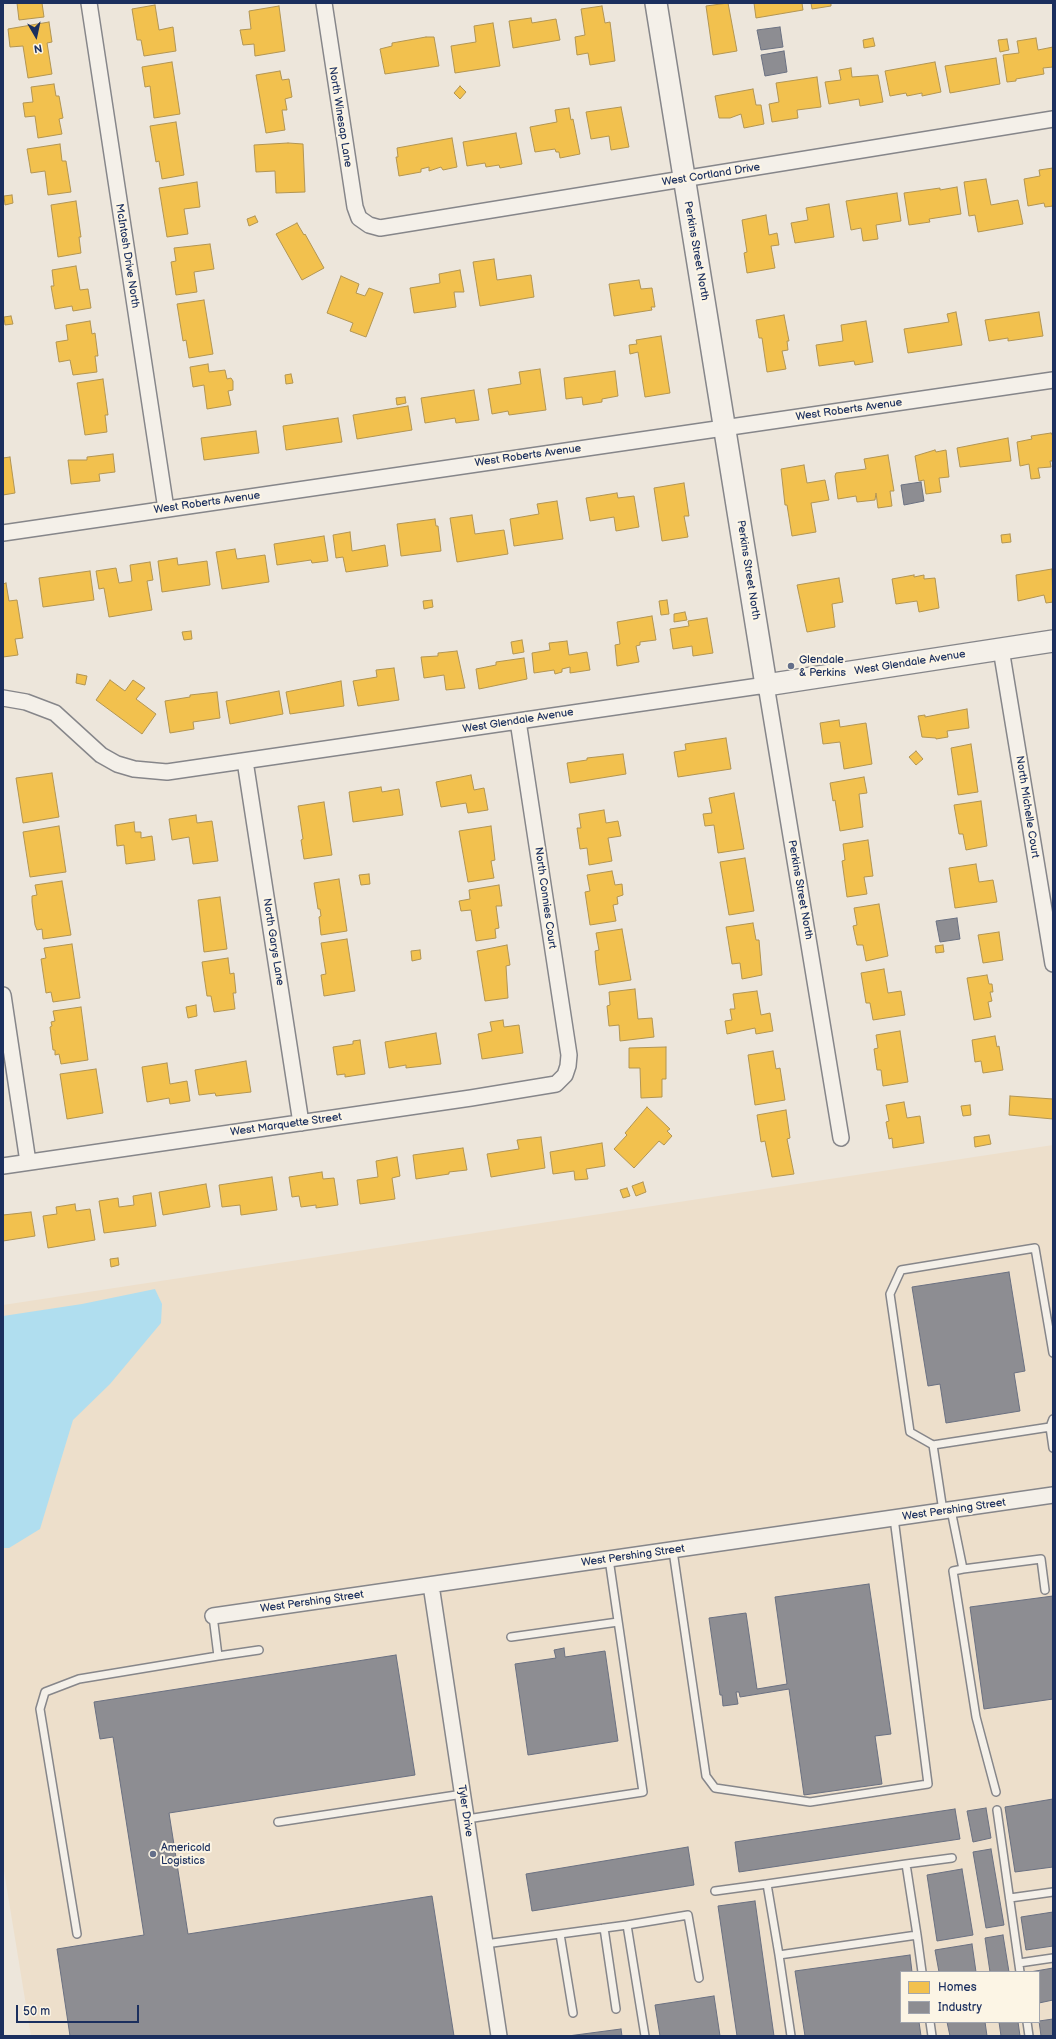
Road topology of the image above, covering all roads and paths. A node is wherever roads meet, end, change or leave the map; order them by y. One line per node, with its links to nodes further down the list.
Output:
1 (89, 3): 9 (street, McIntosh Drive North)
2 (324, 3): 6 (street, North Winesap Lane)
3 (656, 3): 5 (street, Perkins Street North)
4 (1053, 119): 5 (street, West Cortland Drive)
5 (684, 180): 6 (street, West Cortland Drive); 8 (street, Perkins Street North)
6 (369, 224)
7 (1053, 380): 8 (street, West Roberts Avenue)
8 (725, 427): 9 (street, West Roberts Avenue); 13 (street, Perkins Street North)
9 (166, 509): 10 (street, West Roberts Avenue)
10 (3, 533)
11 (1053, 641): 12 (street, West Glendale Avenue)
12 (1001, 649): 13 (street, West Glendale Avenue); 17 (street, North Michelle Court)
13 (766, 684): 15 (street, West Glendale Avenue); 21 (street, Perkins Street North)
14 (3, 698): 16 (street, West Glendale Avenue)
15 (518, 721): 16 (street, West Glendale Avenue); 19 (street, North Connies Court)
16 (245, 761): 20 (street, North Garys Lane)
17 (1053, 964)
18 (3, 994): 22 (street)
19 (565, 1075): 20 (street, West Marquette Street)
20 (301, 1123): 22 (street, West Marquette Street)
21 (841, 1138)
22 (28, 1162): 23 (street, West Marquette Street)
23 (3, 1166)
24 (1053, 1353): 27 (lane)
25 (1053, 1419): 26 (lane)
26 (1050, 1427): 27 (lane); 28 (lane)
27 (933, 1445): 30 (lane)
28 (1053, 1448)
29 (1053, 1496): 30 (street, West Pershing Street)
30 (947, 1510): 31 (street, West Pershing Street); 34 (lane)
31 (894, 1518): 32 (street, West Pershing Street); 32 (lane)
32 (673, 1551): 33 (street, West Pershing Street)
33 (609, 1560): 35 (street, West Pershing Street); 38 (lane)
34 (963, 1569): 36 (lane); 42 (lane)
35 (431, 1585): 37 (street, West Pershing Street); 43 (street, Tyler Drive)
36 (1045, 1590)
37 (213, 1616): 41 (lane)
38 (618, 1622): 39 (lane); 45 (lane)
39 (511, 1637)
40 (259, 1650): 41 (lane)
41 (218, 1656): 55 (lane)
42 (996, 1792)
43 (463, 1794): 45 (street, Tyler Drive); 46 (lane)
44 (997, 1810): 52 (lane)
45 (467, 1819): 58 (street, Tyler Drive)
46 (278, 1822)
47 (952, 1858): 48 (lane)
48 (906, 1864): 49 (lane); 57 (lane)
49 (767, 1884): 50 (lane); 59 (lane)
50 (715, 1891)
51 (1053, 1892): 52 (lane)
52 (1010, 1898): 61 (lane)
53 (627, 1925): 54 (lane); 64 (lane); 70 (lane)
54 (604, 1928): 56 (lane); 65 (lane)
55 (77, 1934)
56 (560, 1934): 58 (lane); 66 (lane)
57 (917, 1936): 59 (lane); 62 (lane)
58 (485, 1944): 69 (street, Tyler Drive)
59 (778, 1955): 71 (lane)
60 (1053, 1958): 61 (lane)
61 (1019, 1962): 63 (lane)
62 (922, 1971)
63 (1020, 1971)
64 (699, 1978)
65 (616, 2010)
66 (573, 2013)
67 (930, 2023): 72 (lane)
68 (1027, 2023): 73 (lane)
69 (499, 2036)
70 (645, 2036)
71 (791, 2036)
72 (932, 2036)
73 (1029, 2036)

